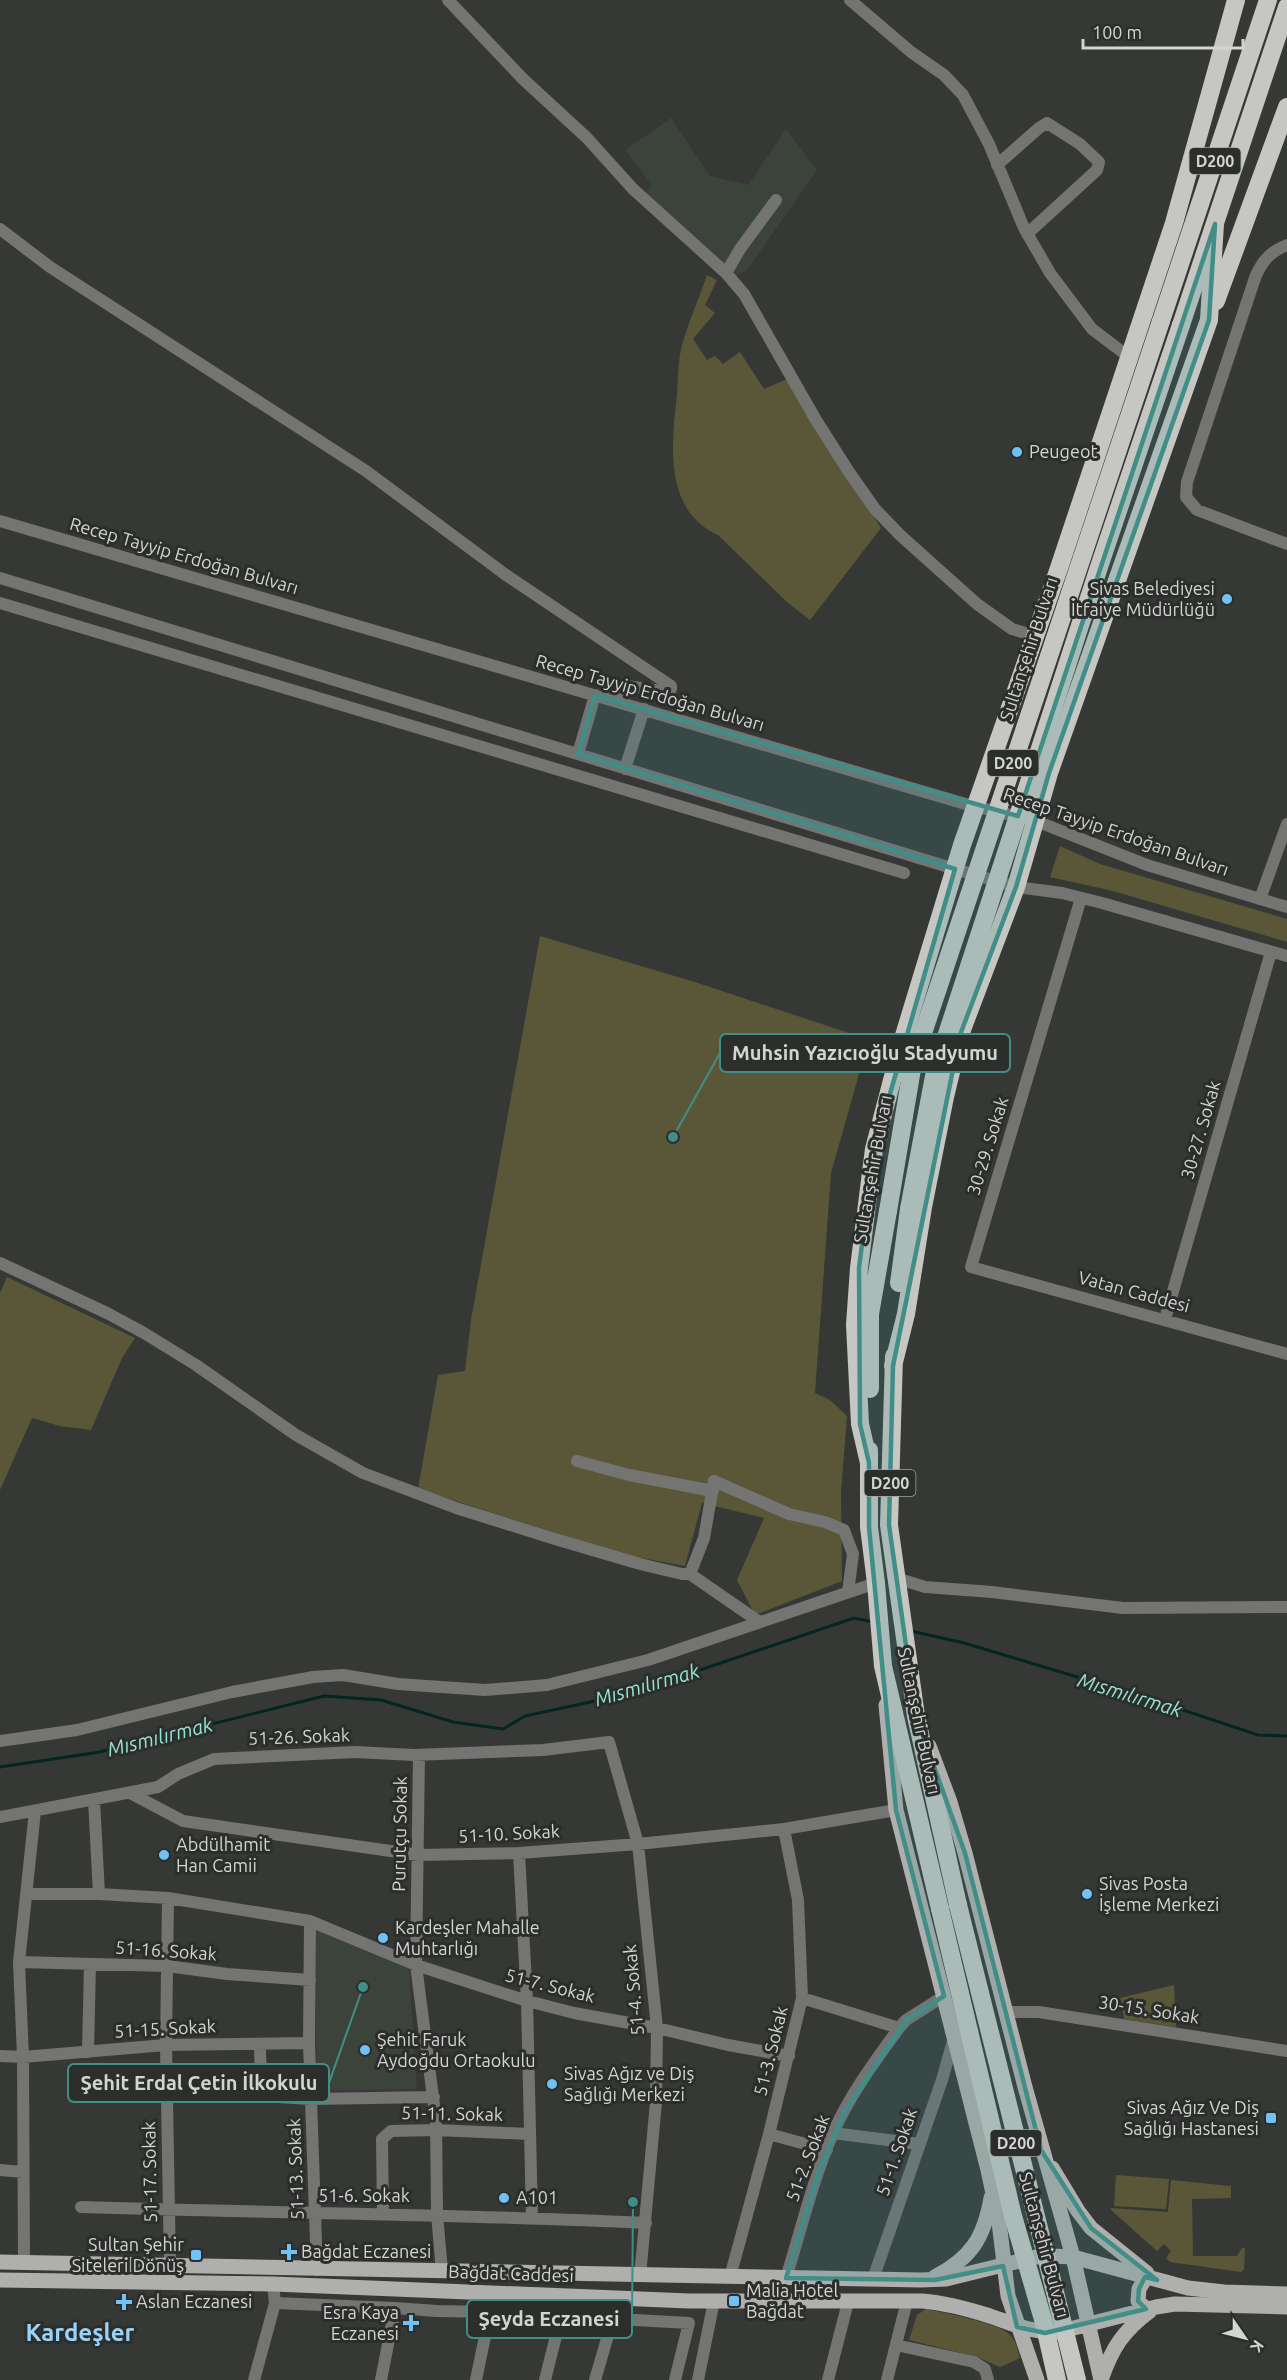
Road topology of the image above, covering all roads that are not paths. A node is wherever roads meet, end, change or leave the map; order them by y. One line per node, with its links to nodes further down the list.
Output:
1 (448, 0): 14 (street)
2 (850, 0): 7 (street)
3 (1236, 0): 9 (highway)
4 (1267, 0): 9 (highway); 46 (highway, Sultanşehir Bulvarı / D200, bridge)
5 (1287, 7): 10 (highway, Sultanşehir Bulvarı / D200)
6 (1287, 107): 15 (highway)
7 (997, 165): 12 (street); 12 (street)
8 (776, 200): 14 (street)
9 (1174, 223): 16 (highway)
10 (1215, 224): 15 (highway); 44 (highway, Sultanşehir Bulvarı / D200, bridge)
11 (0, 229): 23 (street)
12 (1028, 234): 16 (street)
13 (1287, 245): 18 (street)
14 (726, 273): 21 (street)
15 (1209, 320): 30 (highway)
16 (1129, 357): 21 (highway)
17 (0, 521): 22 (street, Recep Tayyip Erdoğan Bulvarı)
18 (1287, 544)
19 (0, 578): 25 (street)
20 (0, 603): 28 (street)
21 (1036, 636): 29 (highway)
22 (595, 695): 23 (street, Recep Tayyip Erdoğan Bulvarı); 25 (street)
23 (615, 701): 24 (street, Recep Tayyip Erdoğan Bulvarı)
24 (644, 709): 27 (street); 29 (street, Recep Tayyip Erdoğan Bulvarı)
25 (578, 754): 26 (street)
26 (600, 761): 27 (street); 28 (street)
27 (626, 769): 32 (street)
28 (592, 779): 33 (street)
29 (976, 806): 30 (street, Recep Tayyip Erdoğan Bulvarı); 32 (highway)
30 (1036, 821): 34 (highway); 36 (street, Recep Tayyip Erdoğan Bulvarı)
31 (1287, 824): 36 (street)
32 (955, 869): 34 (street); 46 (highway)
33 (904, 873)
34 (1016, 886): 35 (street); 44 (highway)
35 (1081, 898): 38 (street); 41 (street, 30-29. Sokak)
36 (1260, 899): 37 (street, Recep Tayyip Erdoğan Bulvarı)
37 (1287, 907)
38 (1271, 952): 39 (street); 42 (street, 30-27. Sokak)
39 (1287, 956)
40 (0, 1263): 48 (street)
41 (971, 1267): 42 (street, Vatan Caddesi)
42 (1165, 1319): 43 (street, Vatan Caddesi)
43 (1287, 1354)
44 (893, 1366): 49 (highway, Sultanşehir Bulvarı / D200)
45 (577, 1461): 47 (street)
46 (869, 1462): 50 (highway, Sultanşehir Bulvarı / D200)
47 (713, 1491): 48 (street); 51 (street)
48 (690, 1574): 53 (street)
49 (896, 1578): 52 (street); 55 (highway, Sultanşehir Bulvarı / D200)
50 (877, 1591): 51 (street); 54 (highway, Sultanşehir Bulvarı / D200)
51 (848, 1592): 53 (street)
52 (1287, 1607)
53 (758, 1621): 56 (street)
54 (883, 1666): 61 (main road); 71 (highway, Sultanşehir Bulvarı / D200)
55 (916, 1716): 71 (highway, Sultanşehir Bulvarı / D200); 81 (main road)
56 (0, 1741)
57 (609, 1742): 58 (street, 51-26. Sokak); 65 (street, 51-4. Sokak)
58 (419, 1755): 59 (street, 51-26. Sokak); 67 (street, Purutçu Sokak)
59 (130, 1793): 60 (street, 51-26. Sokak); 67 (street, 51-10. Sokak)
60 (94, 1800): 62 (street, 51-26. Sokak); 69 (street)
61 (896, 1810): 64 (street, 51-10. Sokak); 78 (main road)
62 (35, 1811): 63 (street, 51-26. Sokak); 68 (street)
63 (0, 1817)
64 (784, 1829): 65 (street, 51-10. Sokak); 79 (street, 51-3. Sokak)
65 (638, 1844): 66 (street, 51-10. Sokak); 82 (street, 51-4. Sokak)
66 (519, 1853): 67 (street, 51-10. Sokak); 80 (street)
67 (418, 1855): 75 (street, Purutçu Sokak)
68 (26, 1894): 69 (street, 51-7. Sokak); 73 (street)
69 (99, 1894): 70 (street, 51-7. Sokak)
70 (168, 1898): 72 (street, 51-7. Sokak); 76 (street, 51-17. Sokak)
71 (949, 1907): 152 (highway, Sultanşehir Bulvarı / D200, bridge); 153 (highway, Sultanşehir Bulvarı / D200, bridge)
72 (310, 1922): 75 (street, 51-7. Sokak); 77 (street, 51-13. Sokak)
73 (19, 1962): 74 (street, 51-16. Sokak); 92 (street)
74 (90, 1964): 76 (street, 51-16. Sokak); 89 (street)
75 (416, 1965): 80 (street, 51-7. Sokak); 93 (street, Purutçu Sokak)
76 (167, 1966): 77 (street, 51-16. Sokak); 87 (street, 51-17. Sokak)
77 (310, 1980): 85 (street, 51-13. Sokak)
78 (944, 1996): 83 (street, 51-2. Sokak); 84 (main road)
79 (802, 1998): 83 (street); 91 (street, 51-3. Sokak)
80 (527, 2001): 82 (street, 51-7. Sokak); 97 (street)
81 (1005, 2012): 88 (street, 30-15. Sokak); 101 (main road)
82 (657, 2028): 91 (street, 51-7. Sokak); 111 (street, 51-4. Sokak)
83 (899, 2028): 96 (street, 51-2. Sokak)
84 (954, 2036): 99 (street, 51-1. Sokak); 104 (main road)
85 (309, 2043): 86 (street, 51-15. Sokak); 94 (street, 51-13. Sokak)
86 (260, 2044): 87 (street, 51-15. Sokak); 94 (street)
87 (166, 2045): 89 (street, 51-15. Sokak); 106 (street, 51-17. Sokak)
88 (1287, 2051)
89 (88, 2052): 92 (street, 51-15. Sokak)
90 (0, 2056): 92 (street, 51-15. Sokak)
91 (789, 2056): 98 (street, 51-3. Sokak)
92 (23, 2057): 103 (street)
93 (434, 2097): 94 (street); 95 (street, Purutçu Sokak)
94 (311, 2099): 107 (street, 51-13. Sokak)
95 (436, 2130): 97 (street, 51-11. Sokak); 108 (street, 51-11. Sokak); 109 (street, Purutçu Sokak)
96 (833, 2133): 99 (street); 100 (street, 51-2. Sokak)
97 (529, 2134): 110 (street)
98 (769, 2134): 100 (street); 120 (street, 51-3. Sokak)
99 (919, 2144): 122 (street, 51-1. Sokak)
100 (827, 2150): 121 (street, 51-2. Sokak)
101 (1041, 2150): 112 (main road); 123 (main road)
102 (0, 2170): 103 (street)
103 (23, 2172): 114 (street)
104 (993, 2190): 116 (main road); 125 (main road)
105 (81, 2207): 106 (street, 51-6. Sokak)
106 (169, 2210): 107 (street, 51-6. Sokak); 115 (street, 51-17. Sokak)
107 (316, 2214): 108 (street, 51-6. Sokak); 117 (street, 51-13. Sokak)
108 (383, 2214): 109 (street, 51-6. Sokak)
109 (437, 2214): 110 (street, 51-6. Sokak); 118 (street, Purutçu Sokak)
110 (532, 2218): 111 (street, 51-6. Sokak)
111 (646, 2223): 119 (street, 51-4. Sokak)
112 (1073, 2257): 116 (main road, Bağdat Caddesi); 123 (main road, Bağdat Caddesi); 138 (main road)
113 (0, 2262): 114 (main road, Bağdat Caddesi)
114 (24, 2263): 115 (main road, Bağdat Caddesi)
115 (170, 2266): 117 (main road, Bağdat Caddesi)
116 (1004, 2266): 125 (main road, Bağdat Caddesi); 139 (main road)
117 (317, 2270): 118 (main road, Bağdat Caddesi)
118 (441, 2272): 119 (main road, Bağdat Caddesi)
119 (640, 2276): 120 (main road, Bağdat Caddesi)
120 (730, 2277): 121 (main road, Bağdat Caddesi)
121 (786, 2278): 122 (main road, Bağdat Caddesi)
122 (873, 2279): 125 (main road, Bağdat Caddesi)
123 (1151, 2279): 127 (main road, Bağdat Caddesi); 134 (main road)
124 (0, 2280): 126 (main road, Bağdat Caddesi)
125 (930, 2280)
126 (273, 2284): 128 (main road, Bağdat Caddesi); 131 (street)
127 (1287, 2294)
128 (714, 2301): 130 (main road, Bağdat Caddesi); 147 (street)
129 (907, 2301): 130 (main road, Bağdat Caddesi); 139 (main road, Bağdat Caddesi); 140 (street)
130 (848, 2302): 148 (street)
131 (274, 2303): 133 (street); 141 (street)
132 (1287, 2307): 134 (main road, Bağdat Caddesi)
133 (395, 2308): 135 (street); 142 (street)
134 (1151, 2308): 138 (main road, Bağdat Caddesi); 154 (main road)
135 (490, 2312): 136 (street); 143 (street)
136 (561, 2316): 137 (street); 144 (street)
137 (613, 2318): 145 (street); 146 (street)
138 (1088, 2324): 139 (main road, Bağdat Caddesi); 154 (main road)
139 (1017, 2327): 151 (main road)
140 (896, 2345): 149 (street); 150 (street)
141 (255, 2380)
142 (381, 2380)
143 (476, 2380)
144 (545, 2380)
145 (594, 2380)
146 (675, 2380)
147 (698, 2380)
148 (828, 2380)
149 (887, 2380)
150 (988, 2380)
151 (1037, 2380)
152 (1057, 2380)
153 (1077, 2380)
154 (1101, 2380)

